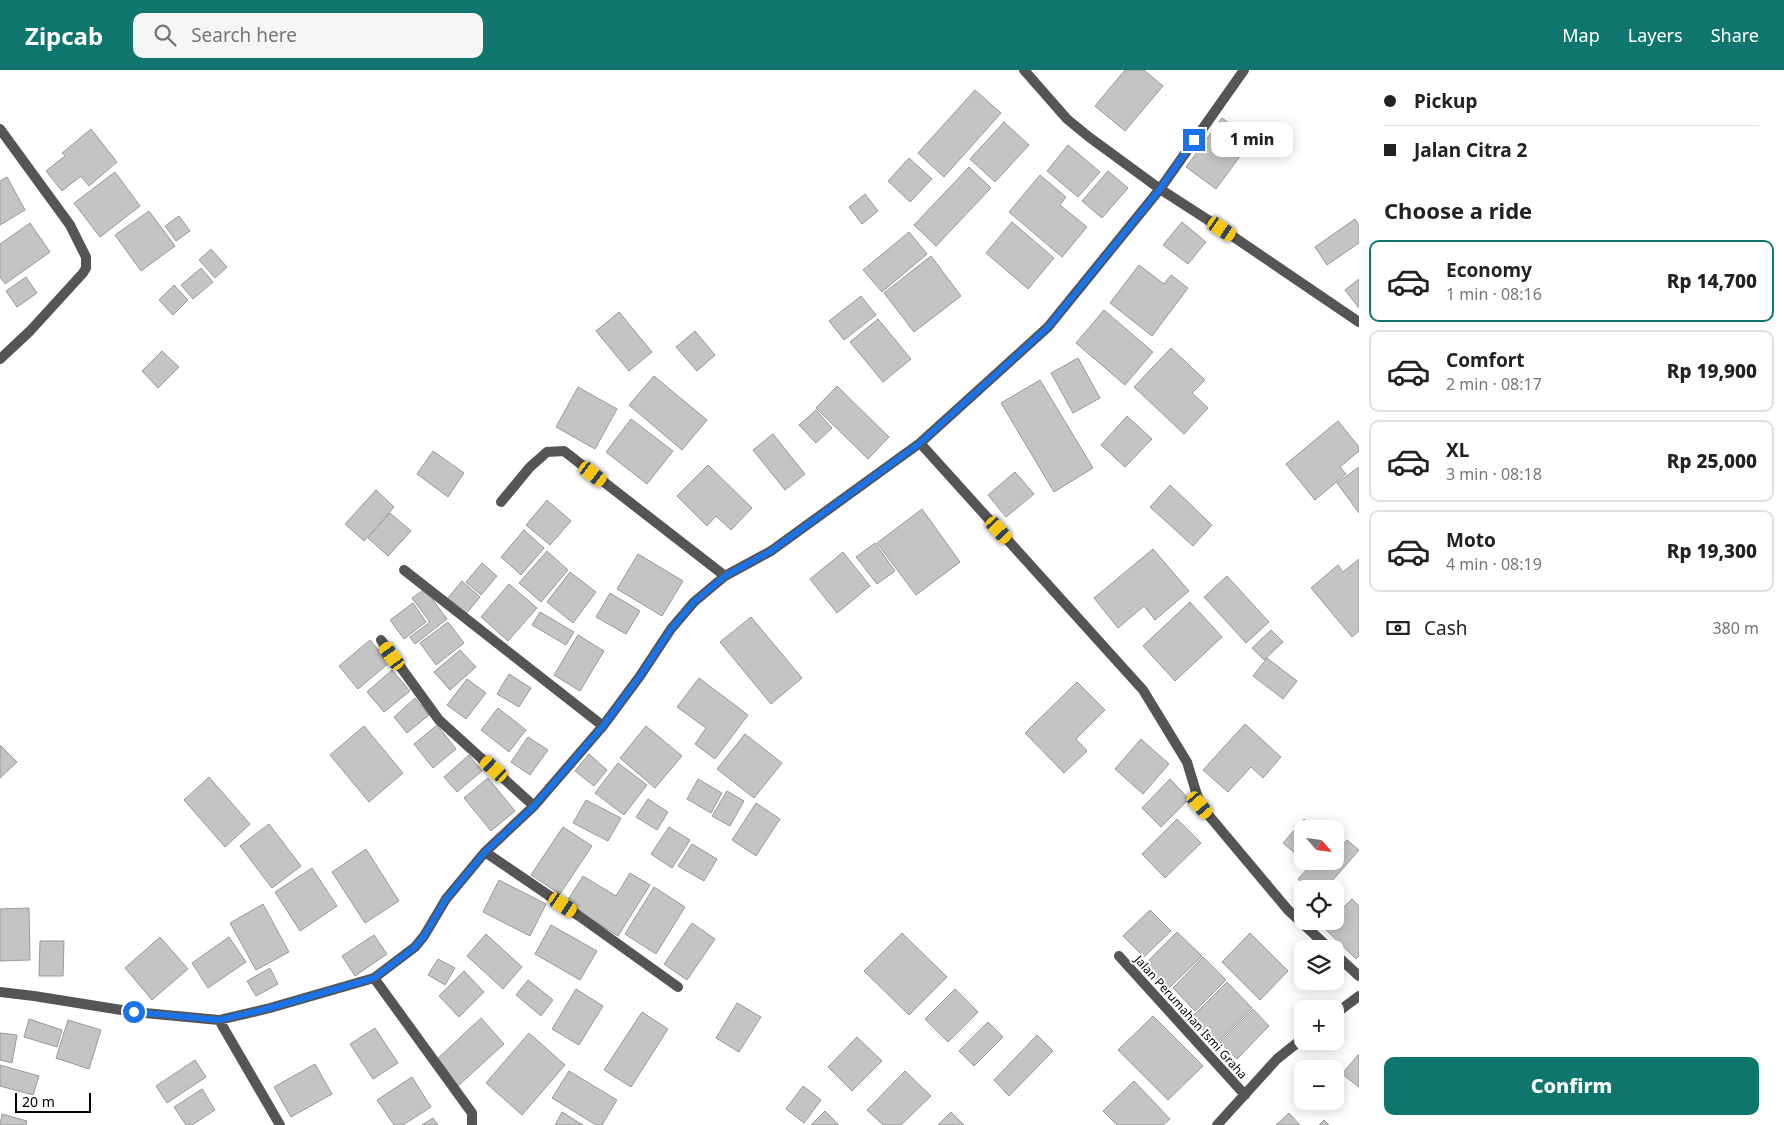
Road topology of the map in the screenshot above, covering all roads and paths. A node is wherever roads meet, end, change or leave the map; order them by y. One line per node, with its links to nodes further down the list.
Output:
1 (1024, 70): 4 (street)
2 (1244, 70): 4 (street)
3 (0, 129): 6 (street)
4 (1160, 189): 5 (street); 7 (street)
5 (1359, 322)
6 (0, 359)
7 (920, 443): 10 (street); 15 (street)
8 (501, 502): 10 (street)
9 (404, 570): 12 (street)
10 (725, 576): 12 (street)
11 (381, 640): 13 (street)
12 (603, 726): 13 (street)
13 (534, 806): 14 (street)
14 (485, 852): 19 (street); 20 (street)
15 (1320, 940)
16 (1119, 956): 26 (street, Jalan Perumahan Ismi Graha)
17 (1344, 962): 18 (street)
18 (1359, 976)
19 (374, 978): 24 (street); 28 (street)
20 (678, 987)
21 (0, 992): 24 (street)
22 (1359, 996): 23 (street)
23 (1344, 1007)
24 (219, 1020): 27 (street)
25 (1294, 1045): 26 (street)
26 (1245, 1094): 29 (street)
27 (280, 1125)
28 (472, 1125)
29 (1217, 1125)

